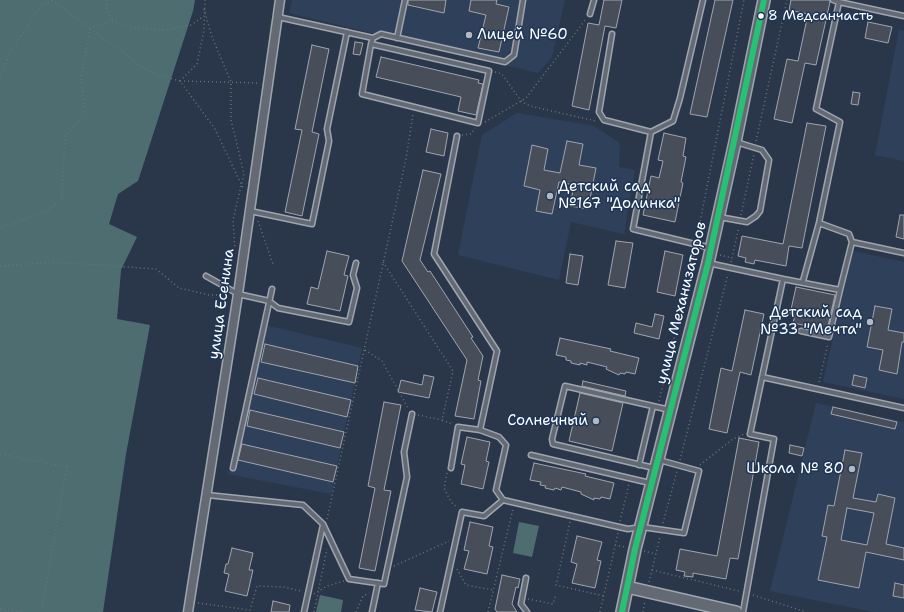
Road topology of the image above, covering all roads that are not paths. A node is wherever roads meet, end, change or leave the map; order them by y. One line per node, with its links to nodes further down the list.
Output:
1 (280, 0): 11 (street, улица Есенина)
2 (405, 0): 15 (lane)
3 (523, 0): 15 (lane)
4 (594, 0): 9 (lane)
5 (702, 0): 17 (lane)
6 (764, 0): 19 (main road, улица Механизаторов)
7 (833, 0): 8 (lane)
8 (839, 2): 10 (lane); 22 (lane)
9 (590, 14)
10 (904, 16)
11 (278, 17): 12 (lane); 20 (street, улица Есенина)
12 (347, 32): 14 (lane); 20 (lane)
13 (612, 34): 17 (lane)
14 (373, 38): 15 (lane); 16 (lane)
15 (397, 38)
16 (371, 44): 16 (lane)
17 (651, 132): 24 (lane)
18 (456, 136): 41 (lane)
19 (735, 142): 21 (main road, улица Механизаторов); 21 (lane)
20 (252, 209): 33 (street, улица Есенина)
21 (718, 217): 24 (main road, улица Механизаторов)
22 (819, 223): 23 (lane); 30 (lane)
23 (852, 242): 25 (lane); 32 (lane)
24 (711, 248): 26 (main road, улица Механизаторов)
25 (904, 253)
26 (708, 262): 29 (lane); 39 (main road, улица Механизаторов)
27 (356, 264): 34 (lane)
28 (206, 276): 33 (lane)
29 (783, 279): 30 (lane); 36 (lane)
30 (803, 281): 32 (lane)
31 (272, 289): 34 (lane)
32 (840, 290): 35 (lane)
33 (238, 294): 34 (lane); 48 (street, улица Есенина)
34 (269, 301): 45 (lane)
35 (801, 331)
36 (762, 377): 38 (lane); 63 (lane)
37 (655, 406): 39 (lane); 44 (lane); 44 (lane)
38 (904, 408)
39 (671, 410): 43 (main road, улица Механизаторов)
40 (412, 414): 53 (lane)
41 (480, 430): 46 (lane); 49 (lane)
42 (531, 455): 47 (lane)
43 (657, 464): 44 (lane); 47 (main road, улица Механизаторов); 51 (lane)
44 (639, 465)
45 (233, 468)
46 (451, 468)
47 (653, 484): 51 (main road, улица Механизаторов)
48 (207, 495): 50 (lane); 56 (street, улица Есенина)
49 (503, 500): 51 (lane); 59 (lane)
50 (323, 524): 53 (lane); 57 (lane)
51 (642, 527): 54 (main road, улица Механизаторов)
52 (526, 578): 60 (lane)
53 (378, 583): 58 (lane)
54 (627, 587): 55 (main road); 61 (main road, улица Механизаторов)
55 (715, 610): 62 (main road)
56 (188, 612)
57 (304, 612)
58 (372, 612)
59 (440, 612)
60 (527, 612)
61 (622, 612)
62 (736, 612)
63 (743, 612)

